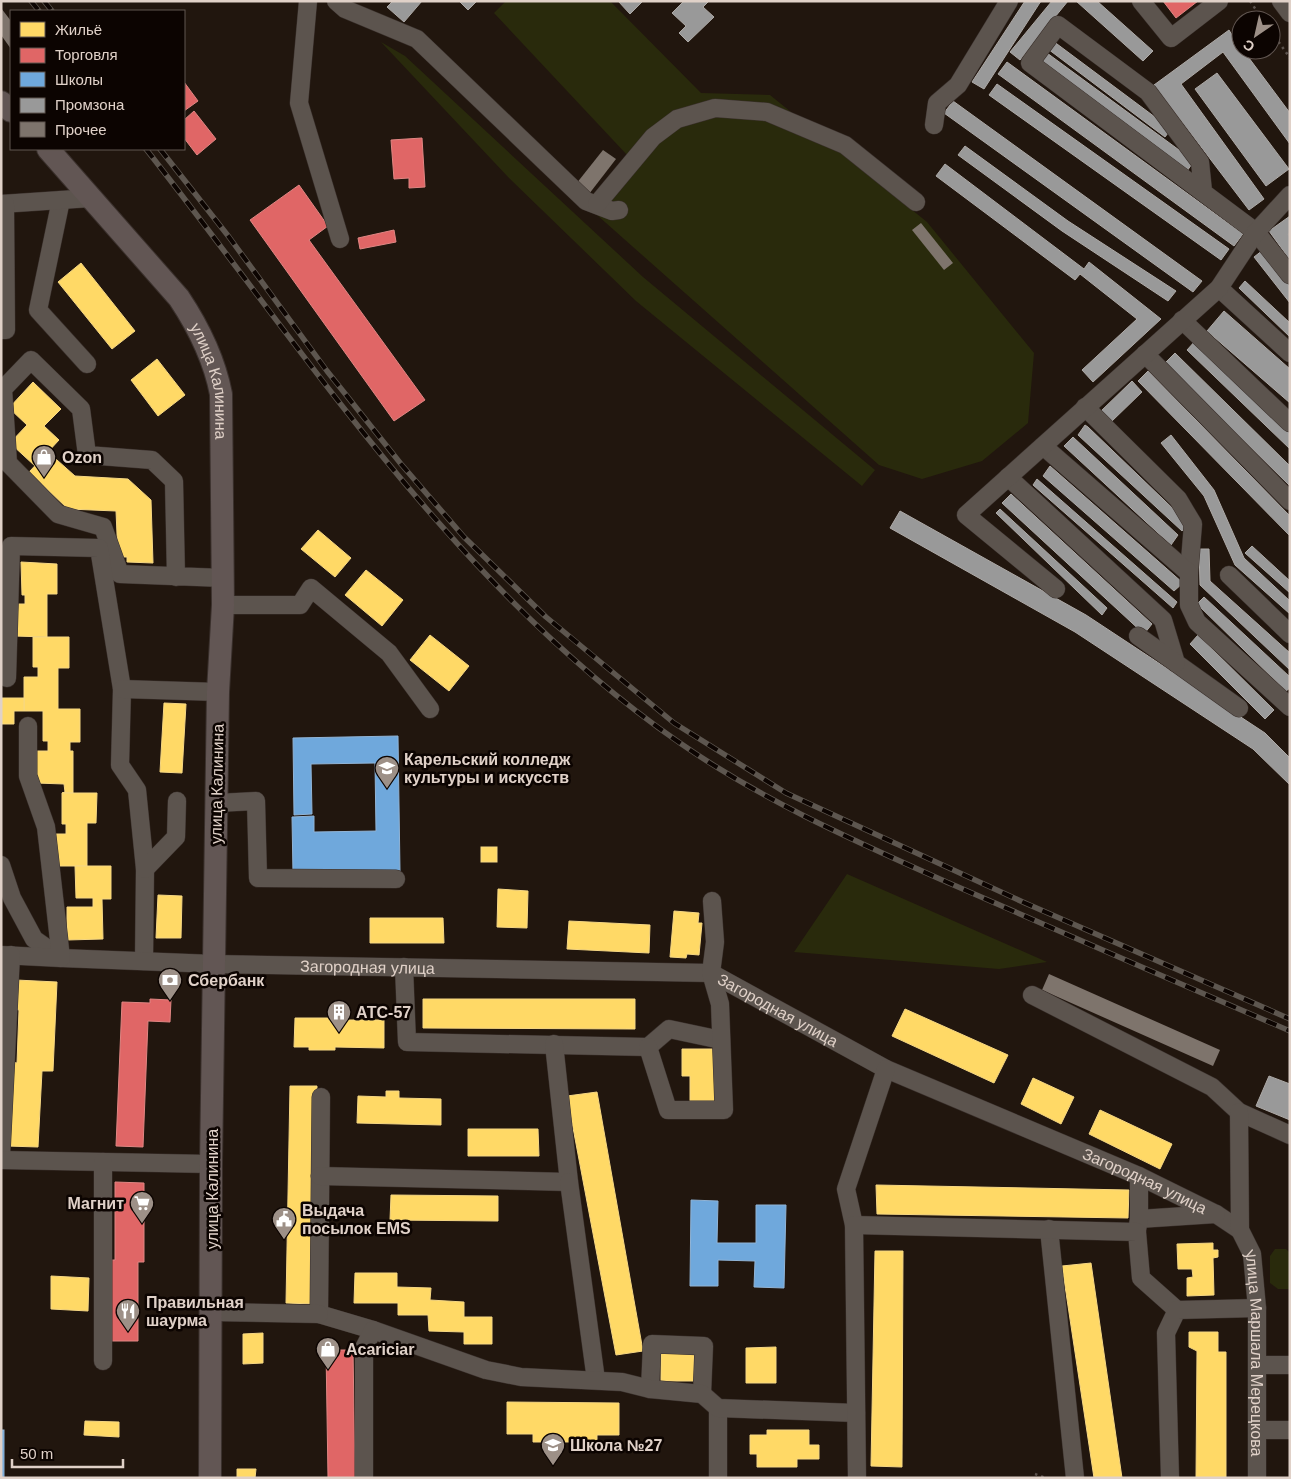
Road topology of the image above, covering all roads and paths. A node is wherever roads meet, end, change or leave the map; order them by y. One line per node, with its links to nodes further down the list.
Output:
1 (308, 1): 23 (street)
2 (336, 1): 20 (street)
3 (1009, 1): 12 (street)
4 (1141, 1): 5 (street)
5 (1219, 1)
6 (1281, 1): 7 (street)
7 (1290, 13)
8 (1281, 45): 9 (path)
9 (1290, 58)
10 (1, 102): 11 (main road)
11 (10, 111)
12 (934, 125)
13 (49, 150): 16 (main road, улица Калинина)
14 (1203, 192): 14 (street); 22 (street)
15 (1290, 195): 22 (street)
16 (91, 198): 17 (street); 39 (main road, улица Калинина)
17 (61, 200): 19 (street); 30 (street)
18 (916, 202): 20 (street)
19 (3, 204): 27 (street)
20 (598, 204): 21 (street)
21 (619, 210)
22 (1256, 232): 24 (street); 25 (street)
23 (340, 239)
24 (1290, 275)
25 (1218, 288): 26 (street); 28 (street)
26 (1182, 320): 29 (street); 32 (street)
27 (1, 330)
28 (1290, 353)
29 (1145, 354): 31 (street); 35 (street)
30 (87, 364)
31 (1085, 407): 33 (street); 36 (street)
32 (1290, 423)
33 (1043, 446): 34 (street); 36 (street)
34 (1008, 477): 40 (street); 44 (street)
35 (1290, 502)
36 (1189, 574): 48 (street)
37 (1229, 575): 42 (street)
38 (176, 577): 38 (street); 39 (street)
39 (223, 578): 41 (main road, улица Калинина)
40 (1056, 588)
41 (223, 605): 47 (main road, улица Калинина); 50 (street)
42 (1290, 634)
43 (1138, 636): 44 (street)
44 (1176, 663): 49 (street)
45 (8, 678): 46 (street)
46 (122, 689): 47 (street); 55 (street)
47 (218, 692): 53 (main road, улица Калинина)
48 (1290, 707)
49 (1239, 708)
50 (430, 709)
51 (28, 726): 59 (street)
52 (177, 801): 55 (street)
53 (217, 803): 56 (street); 61 (main road, улица Калинина)
54 (1, 865): 59 (street)
55 (145, 869): 60 (street)
56 (396, 879)
57 (712, 901): 63 (street)
58 (6, 955): 59 (street, Загородная улица); 72 (street)
59 (61, 958): 60 (street, Загородная улица)
60 (144, 961): 61 (street, Загородная улица)
61 (214, 964): 62 (street, Загородная улица); 75 (main road, улица Калинина)
62 (404, 967): 63 (street, Загородная улица); 66 (street)
63 (711, 973): 65 (street); 68 (street, Загородная улица)
64 (1032, 995): 70 (street)
65 (721, 1040): 67 (street); 67 (street)
66 (554, 1044): 67 (street); 78 (street)
67 (648, 1047)
68 (886, 1069): 77 (street, Загородная улица); 80 (street)
69 (321, 1097): 76 (street)
70 (1239, 1112): 71 (street); 83 (street)
71 (1290, 1135)
72 (1, 1156)
73 (1, 1160): 74 (street)
74 (103, 1162): 75 (street); 89 (street)
75 (211, 1164): 86 (main road, улица Калинина)
76 (320, 1176): 78 (street); 87 (street)
77 (1139, 1176): 79 (street, Загородная улица); 81 (street)
78 (569, 1182): 92 (street)
79 (1216, 1214): 81 (street); 83 (street, Загородная улица)
80 (854, 1225): 82 (street); 96 (street)
81 (1138, 1225): 82 (street); 85 (street)
82 (1049, 1229): 105 (street)
83 (1240, 1230): 84 (street, улица Маршала Мерецкова)
84 (1257, 1308): 85 (street); 90 (street, улица Маршала Мерецкова)
85 (1177, 1310): 106 (street)
86 (211, 1312): 87 (street); 100 (main road, улица Калинина)
87 (320, 1314): 88 (street)
88 (373, 1330): 92 (street); 101 (street)
89 (103, 1362)
90 (1258, 1365): 91 (street); 97 (street, улица Маршала Мерецкова)
91 (1290, 1365)
92 (596, 1380): 93 (street)
93 (650, 1389): 94 (street); 94 (street)
94 (702, 1394): 95 (street)
95 (718, 1408): 96 (street); 102 (street)
96 (856, 1413): 103 (street)
97 (1258, 1430): 98 (street); 107 (street, улица Маршала Мерецкова)
98 (1290, 1430)
99 (1035, 1474): 104 (path)
100 (210, 1478)
101 (364, 1478)
102 (718, 1478)
103 (856, 1478)
104 (1046, 1478)
105 (1075, 1478)
106 (1170, 1478)
107 (1257, 1478)

